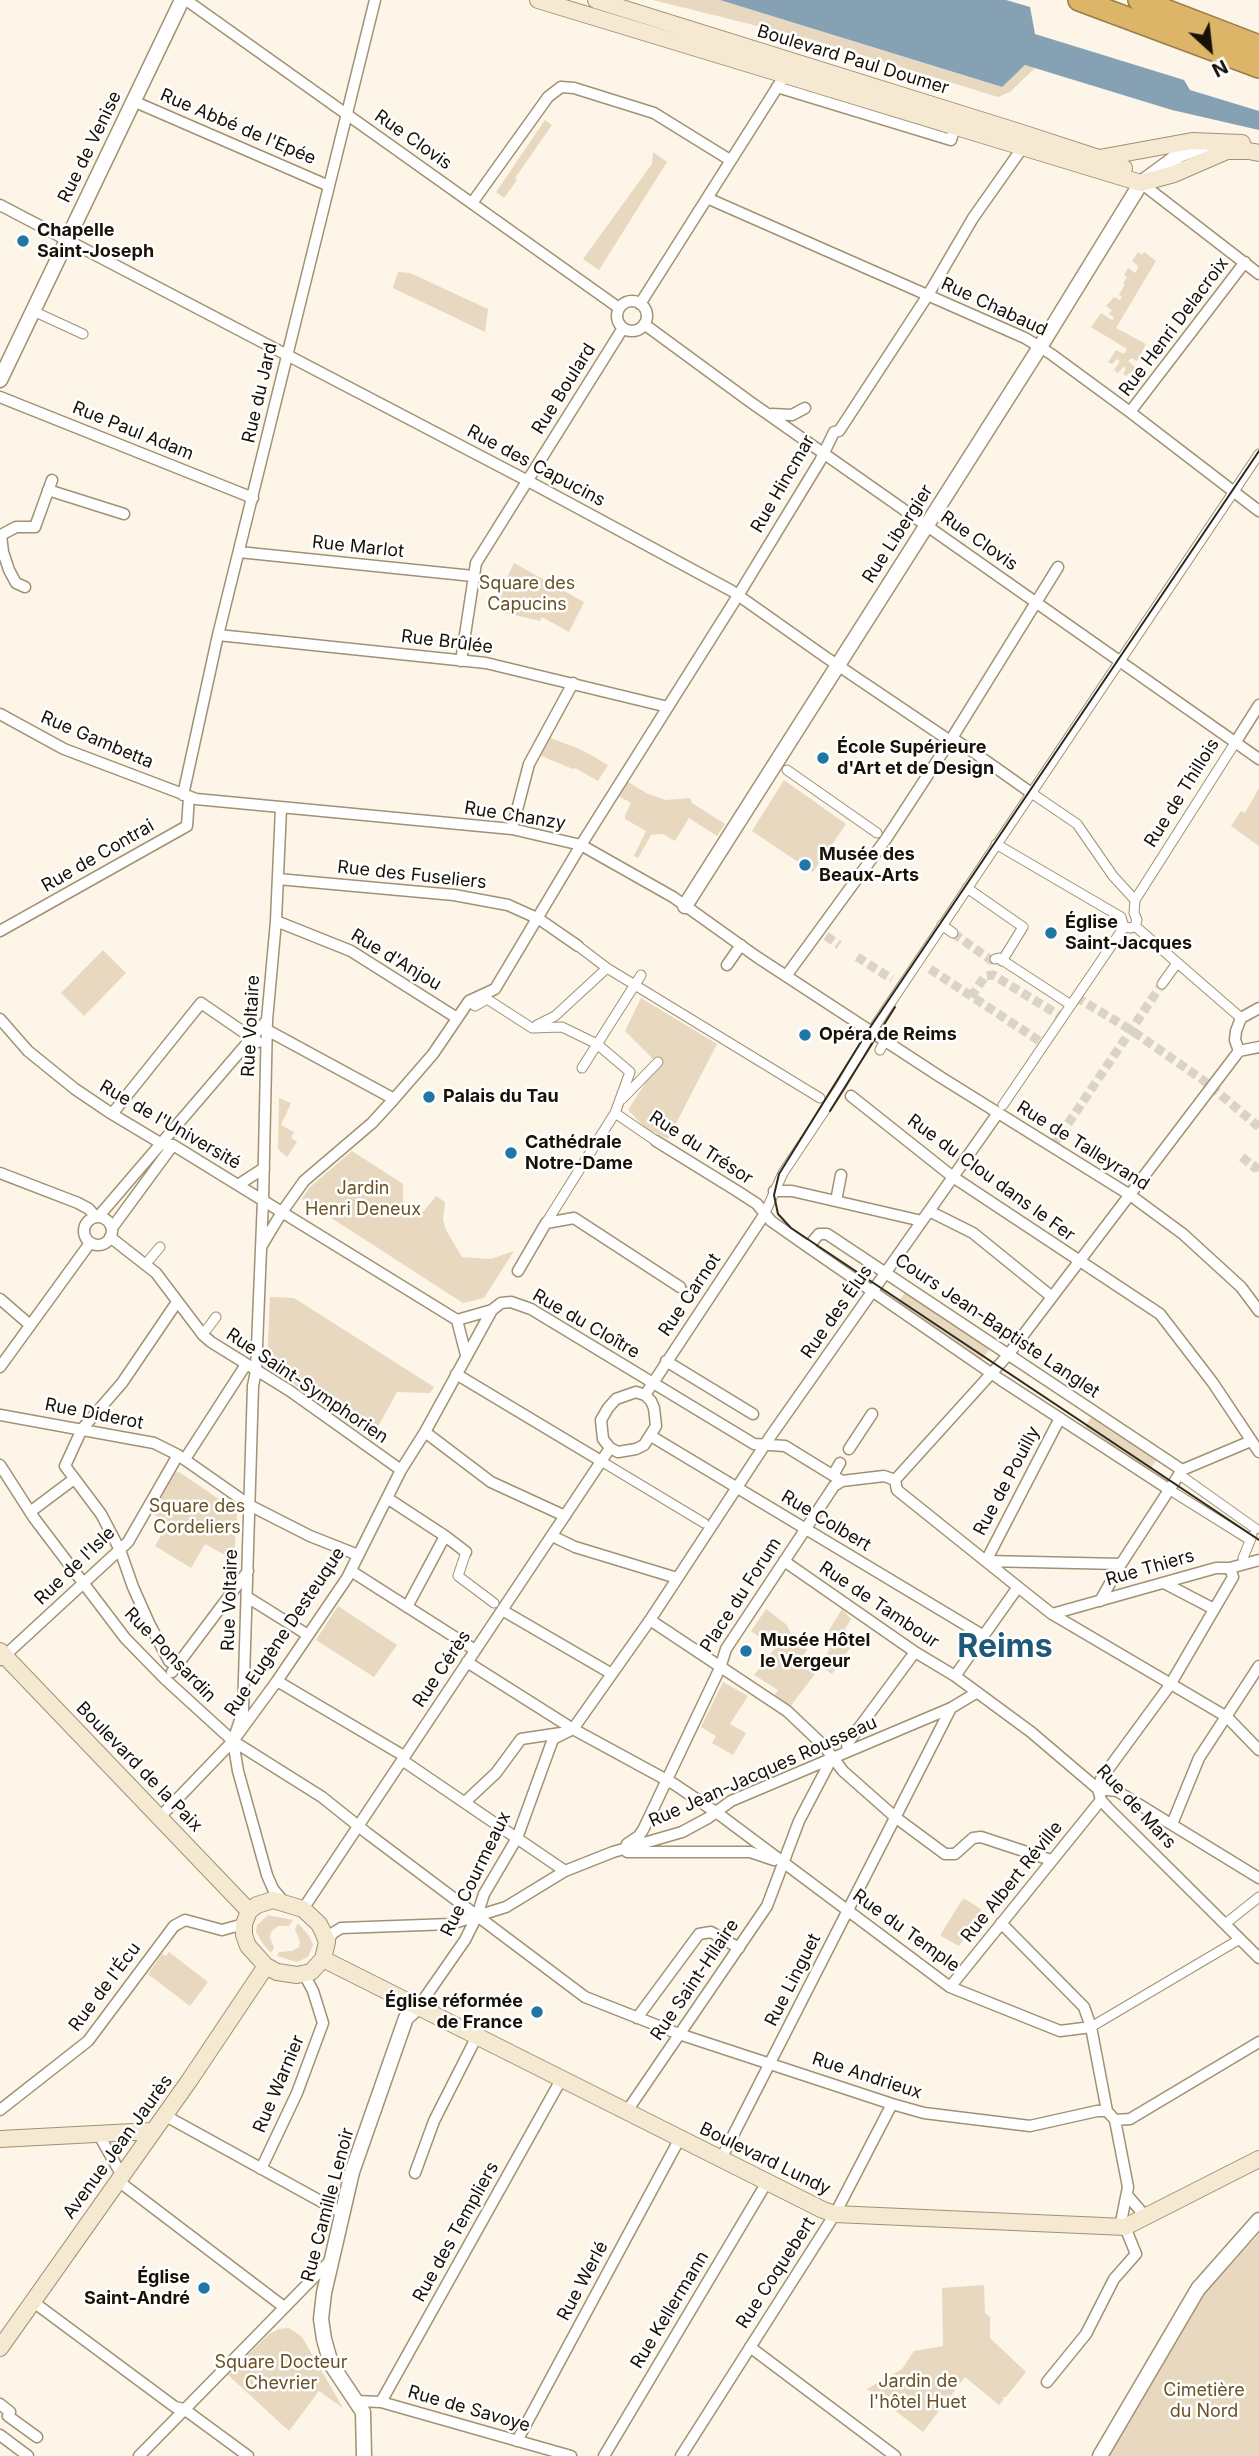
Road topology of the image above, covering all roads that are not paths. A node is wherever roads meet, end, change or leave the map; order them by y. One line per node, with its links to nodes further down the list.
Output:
1 (184, 0): 10 (street, Rue de Venise); 11 (street, Rue Clovis)
2 (375, 0): 11 (street, Rue du Jard)
3 (538, 0): 9 (main road, Boulevard Paul Doumer)
4 (596, 0): 16 (main road, Boulevard Paul Doumer)
5 (1079, 0): 8 (highway)
6 (1139, 0): 7 (highway)
7 (1259, 46)
8 (1259, 67)
9 (781, 81): 13 (main road, Boulevard Paul Doumer); 17 (street)
10 (133, 101): 19 (street, Rue Abbé de l'Epée); 23 (street, Rue de Venise)
11 (346, 114): 19 (street, Rue du Jard); 21 (street, Rue Clovis)
12 (1217, 141): 14 (main road, Boulevard Paul Doumer); 16 (main road, Boulevard Paul Doumer); 18 (street, Boulevard Paul Doumer)
13 (1023, 147): 18 (main road, Boulevard Paul Doumer); 26 (street, Rue Hincmar)
14 (1259, 148)
15 (1259, 153): 18 (main road)
16 (1099, 158): 18 (main road, Boulevard Paul Doumer)
17 (730, 160): 20 (street); 21 (street)
18 (1142, 183): 24 (street); 33 (street, Rue Libergier)
19 (329, 186): 34 (street, Rue du Jard)
20 (707, 198): 26 (street, Rue Chabaud); 27 (street)
21 (472, 203): 28 (street, Rue Clovis)
22 (0, 205): 23 (street, Rue des Capucins)
23 (67, 240): 29 (street, Rue de Venise); 34 (street, Rue des Capucins)
24 (1245, 262): 25 (street); 38 (street, Rue Henri Delacroix)
25 (1259, 274)
26 (928, 295): 33 (street, Rue Chabaud); 40 (street, Rue Hincmar)
27 (640, 304): 28 (street); 30 (street)
28 (620, 308): 31 (street)
29 (33, 311): 32 (street); 35 (street, Rue de Venise)
30 (644, 324): 31 (street); 39 (street, Rue Clovis)
31 (623, 328): 42 (street, Rue Boulard)
32 (83, 334)
33 (1041, 347): 38 (street, Rue Chabaud); 47 (street, Rue Libergier)
34 (287, 355): 42 (street, Rue des Capucins); 44 (street, Rue du Jard)
35 (0, 380)
36 (0, 397): 44 (street, Rue Paul Adam)
37 (805, 408): 39 (street)
38 (1130, 412): 43 (street, Rue Chabaud)
39 (767, 414): 40 (street, Rue Clovis)
40 (823, 452): 47 (street, Rue Clovis); 53 (street, Rue Hincmar)
41 (1259, 454): 43 (street)
42 (528, 481): 51 (street, Rue Boulard); 53 (street, Rue des Capucins)
43 (1236, 493): 45 (street, Rue Chabaud); 57 (street)
44 (253, 498): 49 (street, Rue du Jard)
45 (1259, 511)
46 (124, 514): 48 (street)
47 (926, 526): 54 (street, Rue Clovis); 58 (street, Rue Libergier)
48 (1, 535): 52 (street)
49 (239, 552): 51 (street, Rue Marlot); 55 (street, Rue du Jard)
50 (1058, 567): 54 (street)
51 (473, 576): 56 (street, Rue Boulard)
52 (25, 587)
53 (739, 594): 58 (street, Rue des Capucins); 61 (street, Rue Hincmar)
54 (1037, 604): 57 (street, Rue Clovis); 63 (street)
55 (218, 635): 56 (street, Rue Brûlée); 68 (street, Rue du Jard)
56 (461, 661): 59 (street, Rue Brûlée)
57 (1120, 663): 64 (street, Rue Clovis); 67 (street)
58 (838, 664): 63 (street, Rue des Capucins); 77 (street, Rue Libergier)
59 (573, 683): 61 (street, Rue Brûlée); 70 (street)
60 (1259, 705): 64 (street, Rue de Thillois)
61 (668, 707): 73 (street, Rue Hincmar)
62 (0, 714): 68 (street, Rue Gambetta)
63 (951, 740): 67 (street, Rue des Capucins); 92 (street)
64 (1235, 743): 65 (street, Rue Clovis); 76 (street, Rue de Thillois)
65 (1259, 759)
66 (787, 770): 71 (street)
67 (1030, 793): 72 (street); 76 (street)
68 (186, 796): 69 (street, Rue Chanzy); 84 (street, Rue de Contrai)
69 (281, 808): 70 (street, Rue Chanzy); 74 (street, Rue Voltaire)
70 (512, 829): 73 (street, Rue Chanzy)
71 (877, 833)
72 (996, 844): 75 (street); 81 (street)
73 (581, 845): 77 (street, Rue Chanzy); 79 (street, Rue Hincmar)
74 (278, 879): 79 (street, Rue des Fuseliers); 80 (street, Rue Voltaire)
75 (967, 888): 82 (street); 96 (street)
76 (1135, 900): 78 (street)
77 (685, 906): 86 (street, Rue Chanzy)
78 (1134, 914): 81 (street); 83 (street)
79 (539, 919): 87 (street, Rue des Fuseliers); 95 (street, Rue Hincmar)
80 (276, 922): 98 (street, Rue d'Anjou); 101 (street, Rue Voltaire)
81 (1122, 922): 83 (street); 96 (street)
82 (942, 925): 85 (street); 103 (street)
83 (1135, 926): 88 (street)
84 (0, 931)
85 (953, 933)
86 (741, 945): 89 (street); 92 (street, Rue Chanzy)
87 (578, 946): 90 (street, Rue des Fuseliers)
88 (1177, 963): 93 (street); 99 (street)
89 (727, 965)
90 (607, 968): 94 (street, Rue des Fuseliers); 102 (street)
91 (641, 975): 94 (street)
92 (786, 976): 103 (street, Rue Chanzy)
93 (1162, 984)
94 (634, 986): 105 (street); 113 (street, Rue des Fuseliers)
95 (469, 1001): 98 (street, Rue Voltaire); 102 (street)
96 (1071, 1005): 115 (street)
97 (1259, 1008): 99 (street)
98 (457, 1018): 112 (street, Rue Voltaire)
99 (1241, 1018): 108 (street)
100 (0, 1019): 117 (street, Rue de l'Université)
101 (267, 1025): 104 (street); 107 (street, Rue Voltaire); 112 (street)
102 (532, 1028): 105 (street)
103 (873, 1031): 113 (street); 115 (street, Rue de Talleyrand)
104 (254, 1039): 107 (street); 117 (street); 119 (street)
105 (597, 1044): 110 (street); 114 (street)
106 (1259, 1047): 108 (street)
107 (267, 1048): 120 (street, Rue Voltaire)
108 (1239, 1051): 126 (street)
109 (657, 1062): 114 (street)
110 (582, 1068)
111 (850, 1096): 123 (street, Rue du Clou dans le Fer)
112 (394, 1099): 130 (street, Rue Voltaire)
113 (825, 1101): 125 (street)
114 (619, 1102): 116 (street)
115 (1001, 1109): 123 (street, Rue des Élus); 126 (street, Rue de Talleyrand)
116 (615, 1113): 118 (street, Rue du Trésor); 134 (street)
117 (112, 1114): 119 (street, Rue de l'Université)
118 (656, 1141): 131 (street, Rue du Trésor)
119 (167, 1144): 124 (street, Rue de l'Université); 132 (street); 135 (street)
120 (264, 1168): 124 (street); 127 (street, Rue Voltaire)
121 (0, 1173): 132 (street)
122 (841, 1175): 128 (street)
123 (953, 1177): 129 (street, Rue des Élus); 141 (street, Rue du Clou dans le Fer)
124 (237, 1185): 127 (street, Rue de l'Université)
125 (774, 1191): 128 (street); 131 (street)
126 (1130, 1195): 141 (street); 150 (street, Rue de Talleyrand)
127 (263, 1200): 130 (street, Rue de l'Université); 138 (street, Rue Voltaire)
128 (836, 1201): 133 (street)
129 (929, 1211): 133 (street, Rue des Élus); 146 (street)
130 (282, 1212): 138 (street, Rue Voltaire); 152 (street, Rue de l'Université)
131 (764, 1215): 139 (street); 157 (street, Rue Carnot)
132 (97, 1217): 135 (street); 136 (street)
133 (922, 1221): 143 (street, Rue des Élus)
134 (547, 1223): 142 (street); 144 (street)
135 (111, 1233): 136 (street); 148 (street, Rue Saint-Symphorien)
136 (90, 1243): 153 (street)
137 (160, 1247): 140 (street)
138 (261, 1247): 160 (street, Rue Voltaire)
139 (808, 1247): 143 (street, Cours Jean-Baptiste Langlet); 145 (street)
140 (149, 1260)
141 (1079, 1262): 146 (street); 172 (street, Rue du Clou dans le Fer)
142 (518, 1271)
143 (886, 1273): 145 (street, Rue des Élus); 155 (street, Cours Jean-Baptiste Langlet)
144 (678, 1285)
145 (873, 1291): 161 (street); 173 (street, Rue des Élus)
146 (1052, 1297): 155 (street)
147 (0, 1299): 153 (street)
148 (177, 1302): 158 (street, Rue Saint-Symphorien); 169 (street)
149 (496, 1306): 152 (street); 156 (street, Rue Eugène Desteuque); 163 (street, Rue du Cloître)
150 (1259, 1311)
151 (216, 1317): 154 (street)
152 (457, 1320): 156 (street)
153 (30, 1325): 159 (street)
154 (207, 1329)
155 (1010, 1352): 161 (street); 180 (street, Cours Jean-Baptiste Langlet)
156 (466, 1354): 162 (street, Rue Eugène Desteuque)
157 (666, 1361): 163 (street, Rue Carnot); 165 (street)
158 (246, 1366): 160 (street, Rue Saint-Symphorien); 177 (street, Rue de l'Isle)
159 (0, 1367)
160 (256, 1371): 182 (street, Rue Saint-Symphorien); 191 (street, Rue Voltaire)
161 (993, 1373): 168 (street); 186 (street)
162 (456, 1374): 170 (street, Rue Eugène Desteuque); 178 (street)
163 (653, 1383): 164 (street, Rue Carnot); 173 (street, Rue du Cloître)
164 (645, 1395): 171 (street); 174 (street)
165 (753, 1414)
166 (872, 1414): 175 (street)
167 (0, 1415): 169 (street, Rue Diderot)
168 (1060, 1418): 187 (street); 205 (street, Rue de Pouilly)
169 (82, 1429): 177 (street, Rue Diderot); 185 (street)
170 (425, 1432): 182 (street, Rue Eugène Desteuque); 193 (street)
171 (651, 1436): 174 (street); 188 (street, Rue Colbert)
172 (1251, 1441): 176 (street, Rue du Clou dans le Fer); 183 (street)
173 (765, 1444): 184 (street); 188 (street)
174 (610, 1448): 178 (street, Rue Cérès)
175 (849, 1449)
176 (1259, 1452)
177 (182, 1457): 191 (street, Rue Diderot); 200 (street, Rue de l'Isle)
178 (601, 1461): 193 (street, Rue Cérès); 194 (street)
179 (840, 1463): 184 (street, Place du Forum)
180 (1169, 1463): 183 (street, Cours Jean-Baptiste Langlet); 187 (street)
181 (0, 1465): 192 (street, Rue Ponsardin)
182 (401, 1471): 190 (street, Rue Eugène Desteuque)
183 (1181, 1473): 189 (street); 195 (street, Cours Jean-Baptiste Langlet)
184 (837, 1478): 186 (street); 196 (street, Place du Forum)
185 (74, 1479): 192 (street); 200 (street)
186 (895, 1480): 205 (street)
187 (1156, 1481): 189 (street)
188 (737, 1487): 196 (street, Rue Colbert); 211 (street)
189 (1170, 1490): 199 (street); 207 (street)
190 (387, 1498): 197 (street); 202 (street, Rue Eugène Desteuque)
191 (251, 1506): 202 (street, Rue Diderot); 209 (street, Rue Voltaire)
192 (30, 1512): 213 (street, Rue Ponsardin)
193 (565, 1516): 198 (street, Rue Cérès)
194 (704, 1523)
195 (1258, 1527): 199 (street)
196 (805, 1530): 204 (street, Place du Forum); 223 (street, Rue Colbert)
197 (445, 1536): 201 (street); 218 (street)
198 (552, 1536): 211 (street); 217 (street, Rue Cérès)
199 (1250, 1540): 206 (street)
200 (120, 1550): 213 (street, Rue de l'Isle); 228 (street)
201 (466, 1552): 217 (street)
202 (358, 1555): 210 (street, Rue Eugène Desteuque)
203 (1259, 1560): 208 (street, Rue Thiers)
204 (784, 1561): 225 (street, Rue de Tambour); 230 (street, Place du Forum)
205 (986, 1561): 207 (street); 214 (street)
206 (1244, 1562)
207 (1121, 1564): 216 (street)
208 (1230, 1568): 212 (street, Rue Thiers); 219 (street, Rue Albert Réville)
209 (248, 1571): 215 (street, Rue Voltaire); 228 (street)
210 (351, 1571): 218 (street); 222 (street, Rue Eugène Desteuque)
211 (677, 1578): 221 (street)
212 (1164, 1583): 216 (street, Rue Thiers); 219 (street)
213 (83, 1584): 226 (street, Rue de l'Isle); 233 (street, Rue Ponsardin)
214 (1018, 1587): 220 (street); 223 (street)
215 (247, 1597): 222 (street); 237 (street, Rue Voltaire)
216 (1100, 1601): 220 (street, Rue Thiers)
217 (498, 1606): 224 (street, Rue Cérès); 231 (street)
218 (407, 1607): 224 (street)
219 (1214, 1609): 235 (street, Rue Albert Réville)
220 (1052, 1614): 235 (street)
221 (650, 1619): 230 (street, Place du Forum); 231 (street, Rue Courmeaux)
222 (308, 1635): 234 (street, Rue Eugène Desteuque)
223 (984, 1636): 232 (street)
224 (475, 1650): 227 (street, Rue Cérès)
225 (915, 1652): 232 (street, Rue de Tambour); 244 (street)
226 (2, 1656): 251 (main road, Boulevard de la Paix)
227 (467, 1662): 241 (street); 245 (street, Rue Cérès)
228 (176, 1666): 233 (street)
229 (1259, 1666): 240 (street)
230 (720, 1668): 246 (street); 247 (street)
231 (612, 1674): 241 (street, Rue Courmeaux)
232 (955, 1676): 236 (street, Rue de Tambour)
233 (165, 1679): 242 (street, Rue Ponsardin)
234 (277, 1681): 238 (street, Rue Eugène Desteuque); 245 (street)
235 (1170, 1685): 240 (street); 248 (street, Rue Albert Réville)
236 (976, 1693): 239 (street, Rue Jean-Jacques Rousseau); 248 (street, Rue de Mars)
237 (243, 1701): 238 (street); 242 (street, Rue Voltaire)
238 (262, 1702): 242 (street, Rue Eugène Desteuque)
239 (951, 1708): 244 (street, Rue Jean-Jacques Rousseau); 252 (street, Rue Linguet)
240 (1227, 1717): 243 (street); 253 (street)
241 (568, 1731): 247 (street); 249 (street); 255 (street, Rue Courmeaux)
242 (233, 1741): 251 (street, Rue Eugène Desteuque); 254 (street, Rue Ponsardin); 262 (street, Rue Voltaire)
243 (1259, 1750)
244 (848, 1751): 246 (street, Rue Jean-Jacques Rousseau)
245 (403, 1758): 249 (street); 254 (street, Rue Cérès)
246 (832, 1758): 250 (street, Rue Jean-Jacques Rousseau); 252 (street); 258 (street, Rue Saint-Hilaire)
247 (667, 1779): 250 (street); 256 (street)
248 (1100, 1795): 253 (street); 257 (street, Rue Albert Réville); 268 (street, Rue de Mars)
249 (465, 1802): 255 (street)
250 (716, 1812): 256 (street, Rue Jean-Jacques Rousseau); 258 (street)
251 (160, 1817): 266 (main road, Boulevard de la Paix)
252 (895, 1817): 257 (street); 264 (street, Rue Linguet)
253 (1172, 1824): 260 (street)
254 (358, 1826): 263 (street, Rue Cérès); 265 (street, Rue Ponsardin)
255 (517, 1839): 259 (street); 265 (street, Rue Courmeaux)
256 (614, 1852): 258 (street); 259 (street, Rue Jean-Jacques Rousseau)
257 (1051, 1860): 267 (street, Rue Albert Réville)
258 (783, 1864): 264 (street, Rue du Temple); 271 (street, Rue Saint-Hilaire)
259 (565, 1871): 265 (street, Rue Jean-Jacques Rousseau)
260 (1259, 1878)
261 (1259, 1897): 268 (street)
262 (283, 1901): 263 (main road); 266 (main road)
263 (303, 1909): 270 (main road)
264 (848, 1910): 276 (street, Rue du Temple); 283 (street, Rue Linguet)
265 (477, 1916): 270 (street, Rue Jean-Jacques Rousseau); 277 (street, Rue Courmeaux); 278 (street, Rue Andrieux)
266 (246, 1918): 274 (main road); 286 (street, Rue de l'Écu)
267 (1001, 1923): 276 (street, Rue Albert Réville); 279 (street)
268 (1225, 1924): 269 (street, Rue de Mars)
269 (1240, 1939): 272 (street, Rue de Mars); 279 (street, Rue du Temple)
270 (327, 1942): 273 (main road)
271 (738, 1948): 278 (street); 280 (street, Rue Saint-Hilaire)
272 (1259, 1958)
273 (323, 1959): 275 (main road); 277 (main road, Boulevard Lundy)
274 (265, 1966): 275 (main road); 288 (main road, Avenue Jean Jaurès)
275 (304, 1974): 296 (street, Rue Warnier)
276 (950, 1987): 279 (street, Rue du Temple)
277 (419, 2006): 281 (main road, Boulevard Lundy); 301 (street, Rue Camille Lenoir)
278 (637, 2018): 280 (street, Rue Andrieux)
279 (1091, 2027): 289 (street)
280 (679, 2034): 283 (street, Rue Andrieux); 287 (street, Rue Saint-Hilaire)
281 (477, 2036): 284 (main road, Boulevard Lundy); 297 (street)
282 (1259, 2042): 289 (street, Rue Andrieux)
283 (769, 2064): 285 (street, Rue Andrieux); 294 (street, Rue Linguet)
284 (562, 2078): 287 (main road, Boulevard Lundy); 313 (street, Rue des Templiers)
285 (892, 2104): 289 (street, Rue Andrieux); 302 (street, Rue Coquebert)
286 (0, 2110)
287 (627, 2111): 292 (main road, Boulevard Lundy)
288 (164, 2115): 290 (main road, Avenue Jean Jaurès); 296 (street)
289 (1111, 2116): 300 (street)
290 (152, 2131): 291 (main road); 298 (main road, Avenue Jean Jaurès)
291 (99, 2135): 293 (main road); 298 (street)
292 (680, 2138): 294 (main road, Boulevard Lundy); 318 (street, Rue Werlé)
293 (0, 2140)
294 (721, 2159): 299 (main road, Boulevard Lundy)
295 (1259, 2160): 303 (main road, Boulevard Lundy)
296 (261, 2169): 301 (street)
297 (415, 2173)
298 (119, 2177): 307 (main road, Avenue Jean Jaurès); 308 (street)
299 (767, 2182): 302 (main road, Boulevard Lundy); 324 (street, Rue Kellermann)
300 (1127, 2195): 303 (street); 305 (street)
301 (342, 2213): 306 (street, Rue Camille Lenoir)
302 (835, 2214): 305 (main road, Boulevard Lundy); 309 (street, Rue Coquebert)
303 (1146, 2217): 305 (main road, Boulevard Lundy)
304 (1259, 2220): 327 (street)
305 (1122, 2227): 311 (street)
306 (330, 2261): 308 (street); 312 (street, Rue Camille Lenoir)
307 (32, 2301): 310 (main road, Avenue Jean Jaurès); 315 (street)
308 (284, 2307): 315 (street)
309 (750, 2347): 325 (street, Rue Coquebert); 326 (street)
310 (0, 2348)
311 (1047, 2382)
312 (356, 2400): 313 (street, Rue de Savoye); 322 (street, Rue Camille Lenoir)
313 (381, 2402): 318 (street, Rue de Savoye)
314 (0, 2404): 317 (street)
315 (184, 2409): 320 (street); 321 (street)
316 (0, 2435): 319 (street)
317 (37, 2437)
318 (517, 2441): 323 (street, Rue de Savoye)
319 (28, 2456)
320 (139, 2456)
321 (248, 2456)
322 (364, 2456)
323 (570, 2456)
324 (604, 2456)
325 (681, 2456)
326 (895, 2456)
327 (1100, 2456)

